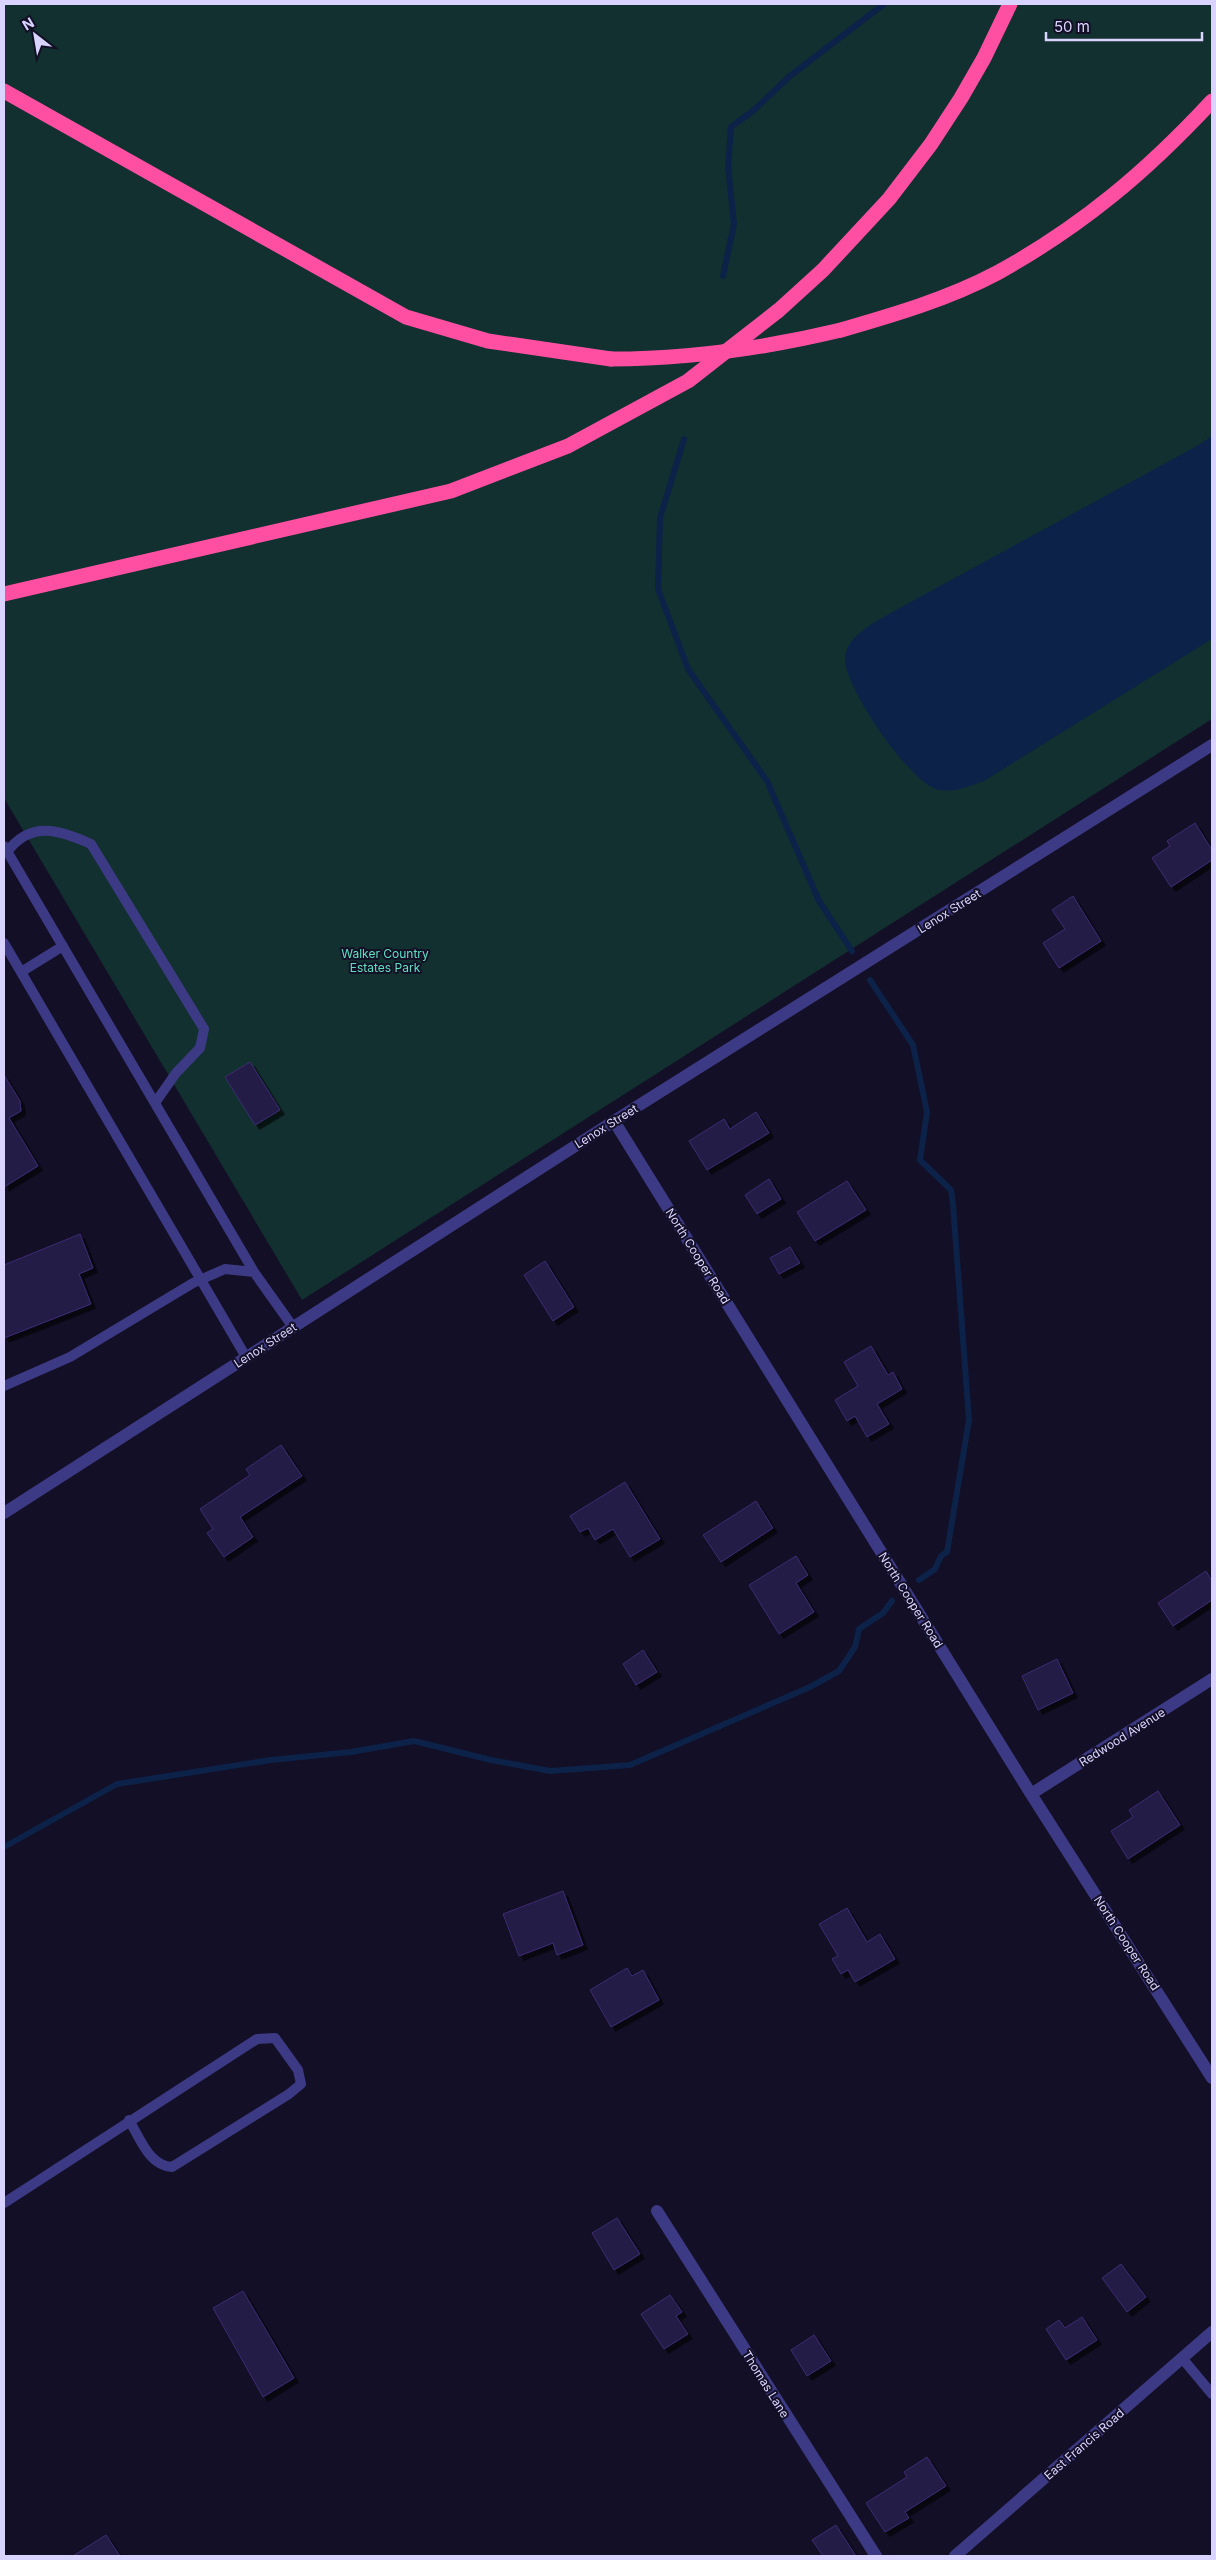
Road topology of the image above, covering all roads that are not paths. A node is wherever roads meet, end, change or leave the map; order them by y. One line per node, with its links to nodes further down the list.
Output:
1 (1010, 4): 4 (highway)
2 (4, 91): 3 (highway, bridge)
3 (1212, 101)
4 (4, 594)
5 (1212, 745): 11 (street, Lenox Street)
6 (6, 849): 8 (lane); 10 (lane)
7 (4, 943): 9 (lane)
8 (63, 946): 9 (lane); 10 (lane)
9 (21, 972): 13 (lane)
10 (155, 1103): 12 (lane)
11 (614, 1121): 14 (street, Lenox Street); 19 (street, North Cooper Road)
12 (254, 1272): 13 (lane); 14 (lane)
13 (202, 1280): 15 (lane); 16 (lane)
14 (293, 1327): 15 (street, Lenox Street)
15 (246, 1357): 17 (street, Lenox Street)
16 (4, 1386)
17 (4, 1513)
18 (1212, 1679): 19 (street, Redwood Avenue)
19 (1031, 1794): 20 (street, North Cooper Road)
20 (1212, 2078)
21 (129, 2120): 21 (lane); 22 (lane)
22 (4, 2203)
23 (657, 2211): 27 (street, Thomas Lane)
24 (1212, 2332): 25 (street, East Francis Road)
25 (1182, 2358): 26 (lane); 28 (street, East Francis Road)
26 (1212, 2394)
27 (876, 2556)
28 (955, 2556)

